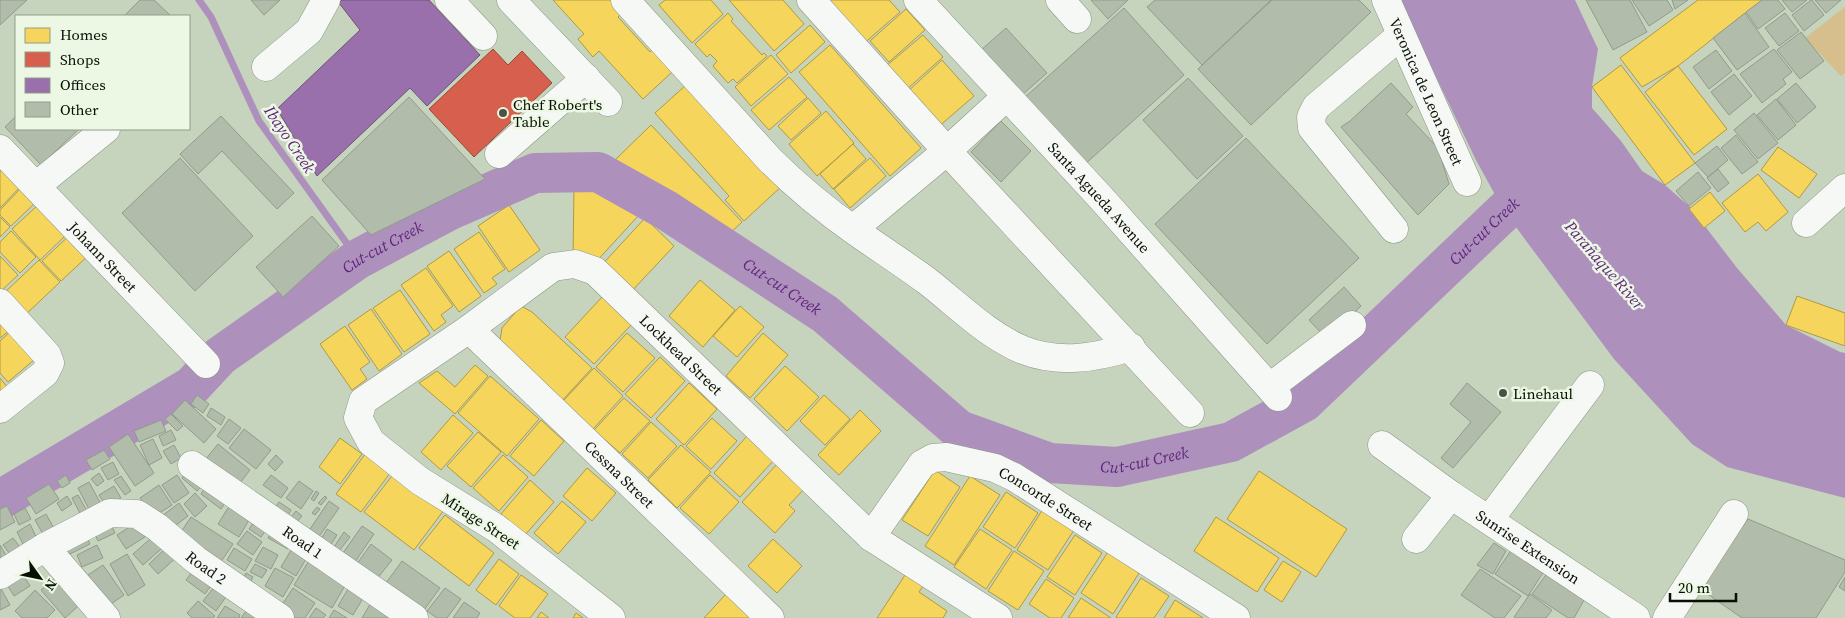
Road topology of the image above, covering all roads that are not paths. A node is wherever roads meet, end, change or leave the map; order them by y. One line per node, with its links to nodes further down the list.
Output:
1 (326, 0): 10 (street)
2 (449, 0): 9 (street)
3 (511, 0): 11 (street)
4 (625, 0): 23 (street)
5 (810, 0): 16 (street)
6 (1386, 0): 8 (street, Veronica de Leon Street)
7 (929, 4): 12 (street, Santa Agueda Avenue)
8 (1401, 35): 18 (street, Veronica de Leon Street); 22 (street)
9 (483, 36)
10 (266, 67)
11 (586, 78): 13 (street); 17 (street)
12 (1006, 97): 16 (street); 25 (street, Santa Agueda Avenue)
13 (608, 102)
14 (105, 130): 19 (street)
15 (0, 149): 19 (street, Johann Street)
16 (947, 151): 23 (street); 27 (street)
17 (499, 154)
18 (1467, 182)
19 (36, 186): 28 (street, Johann Street)
20 (1841, 198): 21 (street)
21 (1806, 223)
22 (1394, 229)
23 (853, 230): 27 (street)
24 (0, 303): 30 (street)
25 (1352, 325)
26 (469, 330): 32 (street, Lockhead Street); 38 (street, Lockhead Street); 47 (street, Cessna Street)
27 (1131, 347): 31 (street)
28 (206, 364)
29 (1590, 385): 37 (street)
30 (0, 409)
31 (1190, 413)
32 (358, 418): 46 (street, Mirage Street)
33 (1382, 445): 35 (street, Sunrise Extension)
34 (192, 465): 45 (street, Road 1)
35 (1451, 495): 37 (street, Sunrise Extension); 39 (street)
36 (1734, 514): 42 (street)
37 (1489, 520): 50 (street, Sunrise Extension)
38 (871, 537): 48 (street, Lockhead Street); 49 (street, Concorde Street)
39 (1416, 538)
40 (45, 547): 41 (street); 43 (street); 44 (street, Road 2)
41 (0, 575)
42 (1685, 617)
43 (106, 618)
44 (280, 618)
45 (414, 618)
46 (611, 618)
47 (770, 618)
48 (998, 618)
49 (1235, 618)
50 (1636, 618)

